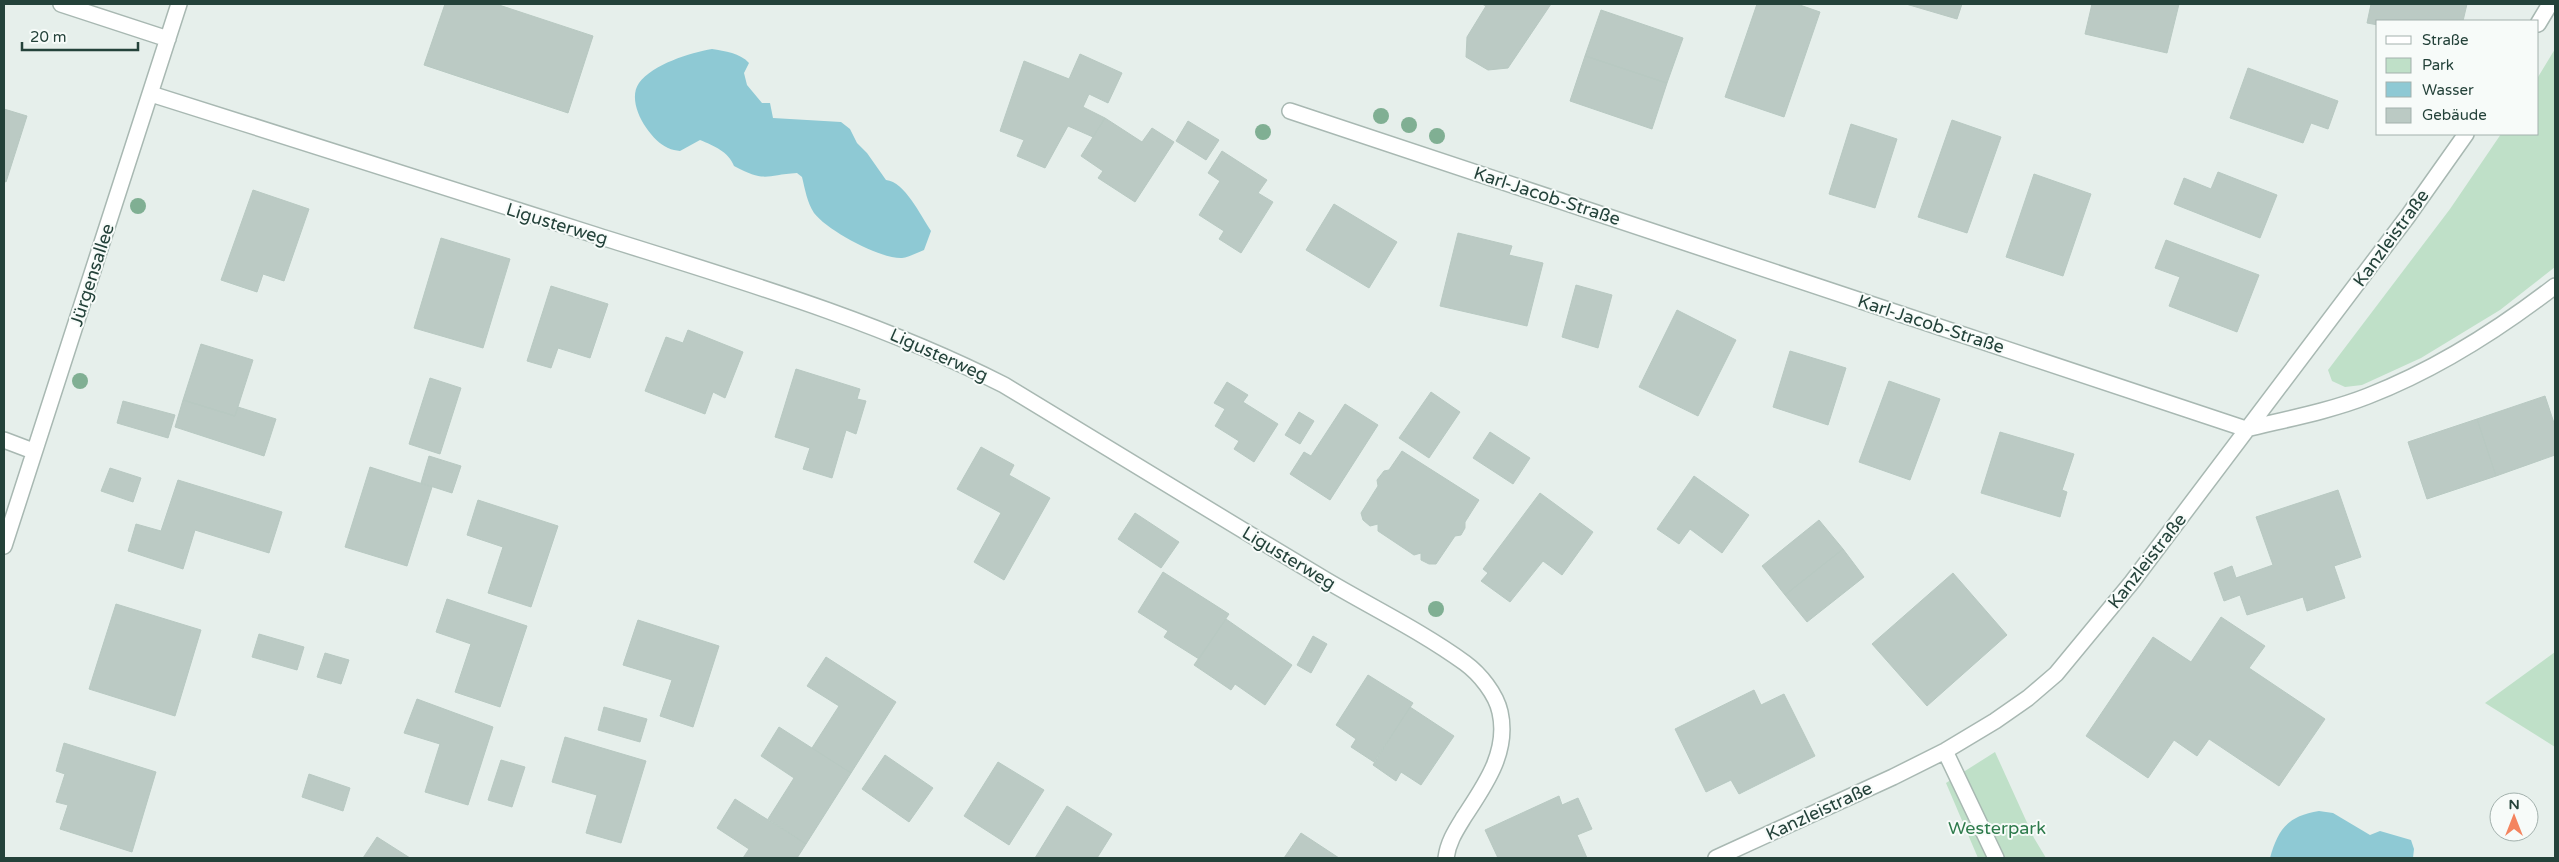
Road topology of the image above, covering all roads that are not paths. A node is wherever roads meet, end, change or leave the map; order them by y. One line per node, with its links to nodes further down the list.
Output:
1 (61, 4): 5 (street)
2 (179, 4): 5 (street, Jürgensallee)
3 (2550, 4): 4 (street)
4 (2539, 22)
5 (168, 39): 6 (street, Jürgensallee)
6 (151, 94): 12 (street, Jürgensallee); 15 (street, Ligusterweg)
7 (1290, 111): 10 (street, Karl-Jacob-Straße)
8 (2465, 135): 10 (street, Kanzleistraße)
9 (2555, 286): 10 (street)
10 (2246, 428): 14 (street, Kanzleistraße)
11 (4, 440): 12 (street)
12 (33, 450): 13 (street, Jürgensallee)
13 (4, 546)
14 (1945, 750): 16 (street, Kanzleistraße); 17 (street)
15 (1446, 858)
16 (1716, 858)
17 (1996, 858)

